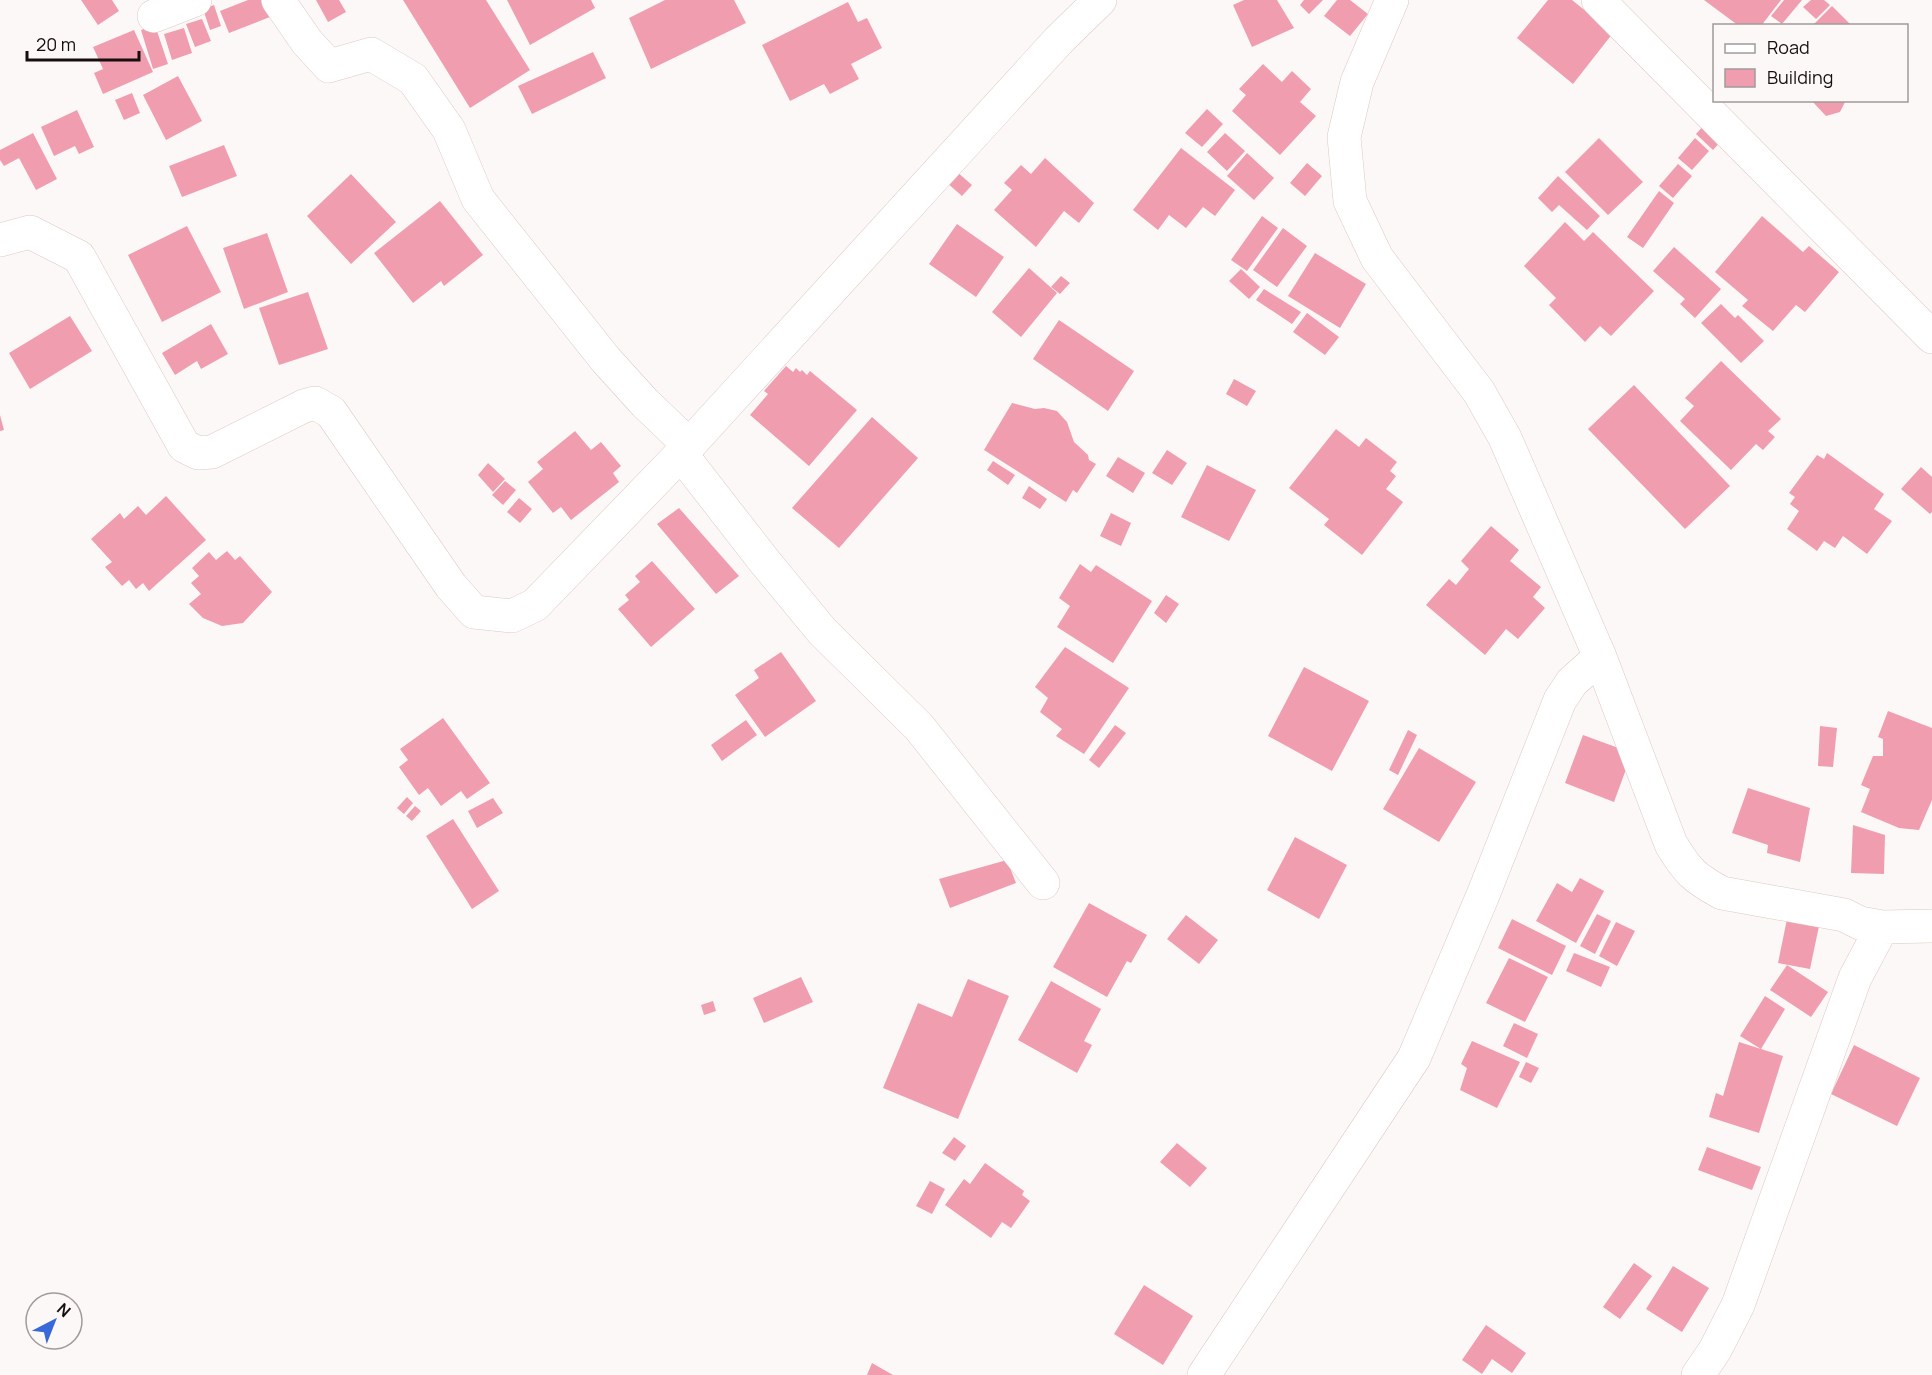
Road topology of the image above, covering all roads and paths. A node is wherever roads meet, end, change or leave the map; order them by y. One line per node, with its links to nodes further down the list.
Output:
1 (195, 0): 6 (street)
2 (278, 0): 9 (street)
3 (1100, 0): 9 (street)
4 (1392, 0): 10 (street)
5 (1598, 0): 8 (street)
6 (154, 16)
7 (0, 240): 9 (street)
8 (1932, 338)
9 (685, 450): 11 (street)
10 (1600, 657): 13 (street); 14 (street)
11 (1043, 883)
12 (1932, 926): 13 (street)
13 (1882, 927): 15 (street)
14 (1204, 1375)
15 (1698, 1375)

